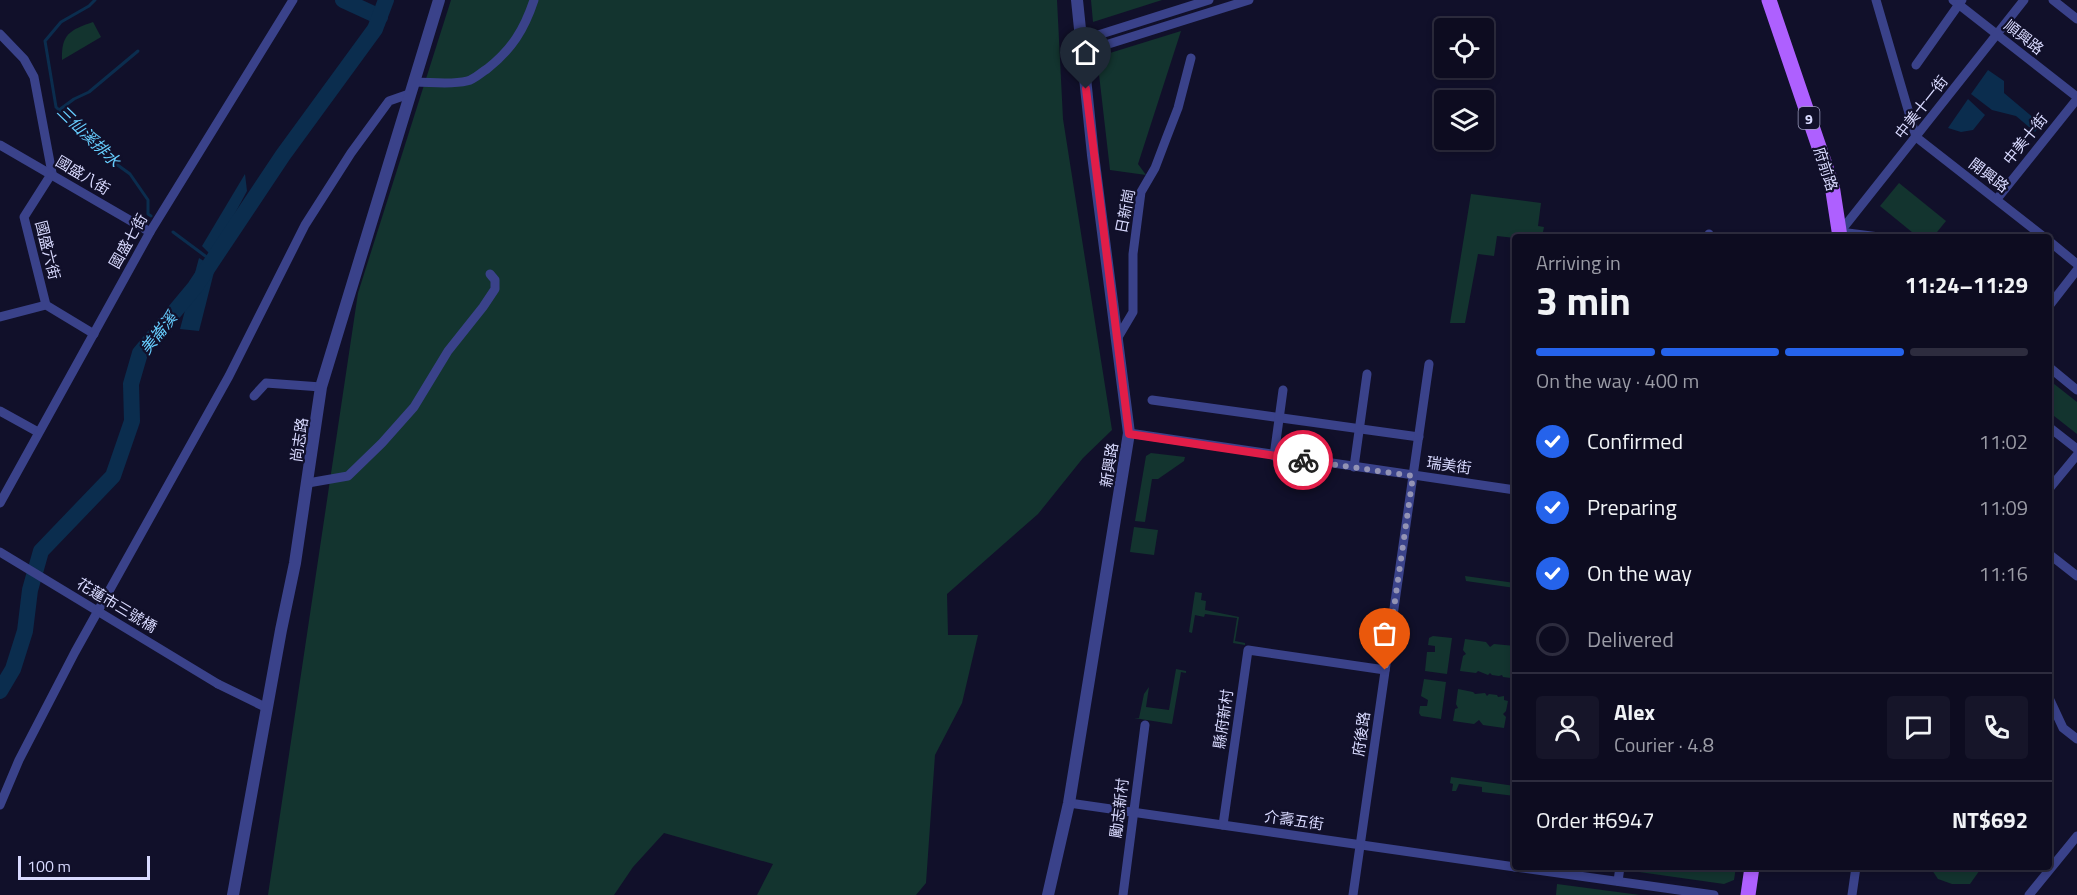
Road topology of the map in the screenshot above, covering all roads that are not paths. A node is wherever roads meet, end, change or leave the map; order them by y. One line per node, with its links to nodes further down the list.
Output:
1 (293, 0): 25 (street, 國盛七街)
2 (439, 0): 18 (street, 尚志路)
3 (534, 0): 18 (street)
4 (1077, 0): 15 (street, 新興路)
5 (1209, 0): 15 (street)
6 (1249, 0): 15 (street)
7 (1769, 0): 26 (main road, 府前路 / 9)
8 (1876, 0): 21 (street)
9 (2024, 0): 14 (street, 中美十一街)
10 (2053, 0): 12 (street)
11 (1958, 1): 14 (street, 順興路); 17 (street)
12 (2077, 19)
13 (0, 34): 23 (street)
14 (1997, 34): 20 (street, 順興路); 21 (street, 中美十一街)
15 (1082, 45): 37 (street, 新興路)
16 (1191, 58): 37 (street, 日新崗)
17 (1916, 65)
18 (415, 82): 19 (street, 尚志路)
19 (409, 94): 41 (street, 尚志路); 71 (street)
20 (2077, 98): 24 (street, 中美十街)
21 (1916, 137): 24 (street, 開興路); 27 (street, 中美十一街)
22 (0, 145): 23 (street, 國盛八街)
23 (52, 173): 25 (street, 國盛八街); 34 (street, 國盛六街)
24 (1996, 199): 28 (street, 開興路)
25 (150, 232): 36 (street, 國盛七街)
26 (1841, 234)
27 (1842, 234)
28 (2040, 234)
29 (2052, 243): 30 (street)
30 (2077, 264)
31 (2077, 270): 33 (street)
32 (490, 274): 58 (street)
33 (2052, 302)
34 (46, 305): 35 (street); 36 (street)
35 (0, 317)
36 (94, 334): 50 (street, 國盛七街)
37 (1117, 339): 51 (street, 新興路)
38 (1429, 364): 52 (street, 府後路)
39 (2052, 369): 43 (street)
40 (1367, 374): 48 (street)
41 (321, 387): 44 (street); 58 (street, 尚志路)
42 (1283, 390): 47 (street)
43 (2077, 390)
44 (254, 396)
45 (1152, 400): 47 (street)
46 (0, 411): 50 (street)
47 (1279, 417): 48 (street); 55 (street)
48 (1360, 427): 52 (street); 56 (street)
49 (2052, 429): 53 (street)
50 (38, 432): 61 (street, 國盛七街)
51 (1129, 434): 55 (street, 瑞美街); 70 (street, 新興路)
52 (1419, 436): 57 (street, 府後路)
53 (2077, 449)
54 (2077, 455): 59 (street)
55 (1274, 456): 56 (street, 瑞美街)
56 (1354, 467): 57 (street, 瑞美街)
57 (1413, 476): 60 (street, 瑞美街); 65 (street, 府後路)
58 (308, 483): 67 (street, 尚志路)
59 (2052, 485)
60 (1512, 490)
61 (0, 503)
62 (0, 552): 67 (street, 花蓮市三號橋, bridge)
63 (2052, 556): 64 (street)
64 (2077, 576)
65 (1385, 670): 73 (street, 縣府新村); 75 (street, 府後路)
66 (2052, 704): 69 (street)
67 (267, 708): 84 (street, 尚志路)
68 (1145, 725): 72 (street, 勵志新村)
69 (2077, 740)
70 (1069, 803): 72 (street, 介壽五街); 85 (street, 新興路)
71 (0, 806)
72 (1134, 813): 73 (street, 介壽五街); 86 (street, 勵志新村)
73 (1223, 825): 75 (street, 介壽五街)
74 (2077, 836): 77 (street)
75 (1360, 845): 76 (street, 介壽五街); 87 (street, 府後路)
76 (1512, 867)
77 (2052, 867)
78 (1537, 870): 83 (street, 介壽五街)
79 (1619, 870): 83 (street)
80 (1752, 870): 89 (main road)
81 (1856, 870): 90 (street)
82 (2049, 870): 91 (street)
83 (1617, 881): 88 (street, 介壽五街)
84 (233, 895)
85 (1048, 895)
86 (1123, 895)
87 (1353, 895)
88 (1714, 895)
89 (1748, 895)
90 (1852, 895)
91 (2029, 895)

